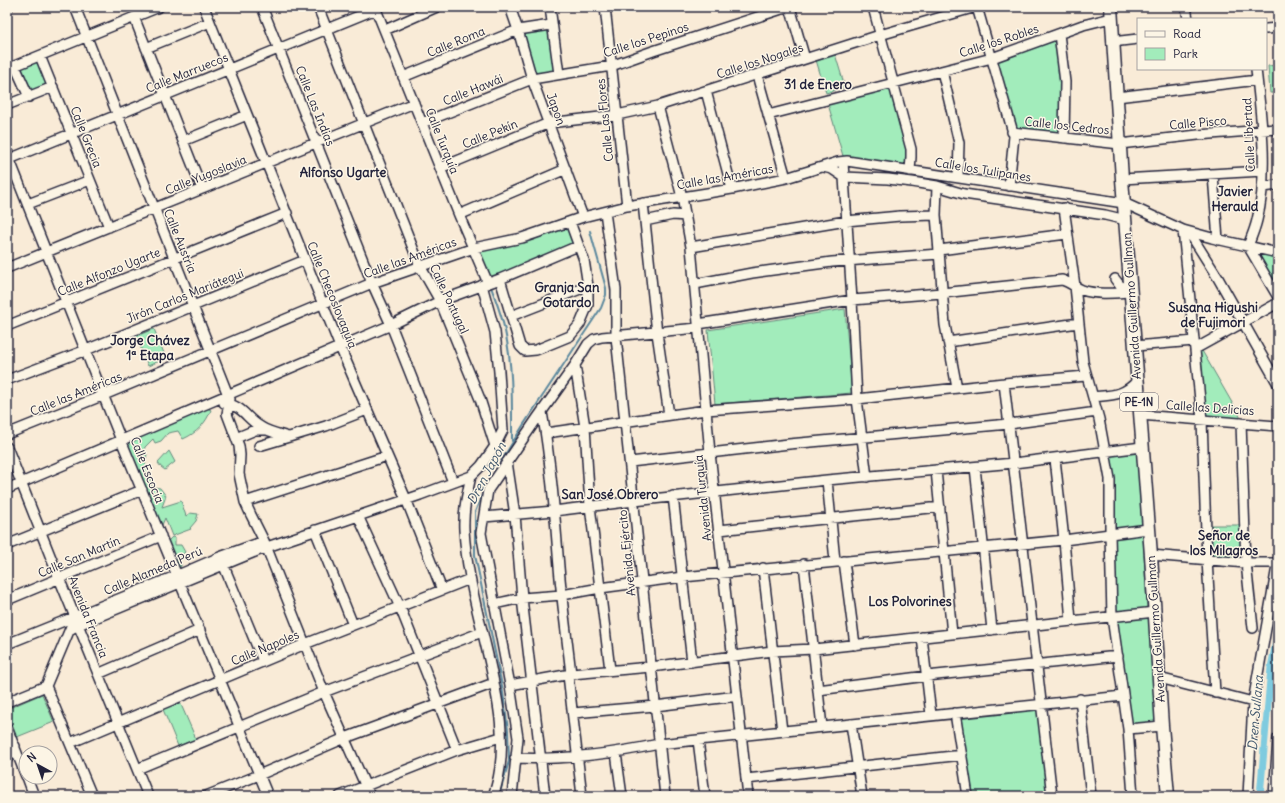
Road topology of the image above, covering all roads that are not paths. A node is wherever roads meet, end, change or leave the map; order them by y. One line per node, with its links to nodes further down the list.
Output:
1 (75, 7): 27 (street, Calle Austria)
2 (159, 7): 16 (street)
3 (204, 7): 18 (street, Calle Checoslovaquia)
4 (262, 7): 31 (street, Calle Las Indias)
5 (318, 7): 22 (street, Calle Portugal)
6 (437, 7): 23 (street)
7 (510, 7): 24 (street, Japon)
8 (550, 7): 19 (street)
9 (605, 7): 35 (street, Calle Las Flores)
10 (789, 7): 34 (street); 35 (street, Calle los Pepinos)
11 (873, 7): 26 (street)
12 (977, 7): 26 (street, Calle los Nogales); 33 (street)
13 (1186, 7): 17 (street)
14 (376, 8): 22 (street, Calle Marruecos); 23 (street, Calle Turquía)
15 (1111, 12): 25 (street, Calle los Robles); 29 (main road, Avenida Guillermo Gullman / PE-1N)
16 (134, 17): 27 (street); 30 (street)
17 (1188, 18)
18 (210, 22): 30 (street); 37 (street, Calle Checoslovaquia)
19 (551, 25): 24 (street, Calle Roma); 40 (street)
20 (1278, 28): 21 (street)
21 (1267, 29)
22 (327, 30): 31 (street, Calle Marruecos); 60 (street, Calle Portugal)
23 (385, 30): 42 (street, Calle Turquía)
24 (518, 30): 42 (street, Calle Roma); 43 (street, Japon)
25 (1059, 34): 33 (street, Calle los Robles); 65 (street)
26 (880, 35): 34 (street, Calle los Nogales); 45 (street)
27 (86, 36): 32 (street); 54 (street, Calle Austria)
28 (1137, 39): 29 (street)
29 (1112, 42): 50 (main road, Avenida Guillermo Gullman / PE-1N)
30 (146, 48): 48 (street)
31 (279, 49): 37 (street, Calle Marruecos); 67 (street, Calle Las Indias)
32 (40, 56): 36 (street); 46 (street, Calle Grecia)
33 (992, 58): 39 (street, Calle los Robles); 63 (street)
34 (805, 59): 41 (street, Calle los Nogales)
35 (611, 66): 40 (street, Calle los Pepinos); 56 (street, Calle Las Flores)
36 (11, 67): 49 (street)
37 (229, 69): 48 (street, Calle Marruecos); 55 (street, Calle Checoslovaquia)
38 (1256, 70): 44 (street, Calle Libertad)
39 (942, 71): 45 (street, Calle los Robles); 80 (street)
40 (559, 74): 43 (street, Calle los Pepinos)
41 (757, 75): 47 (street, Calle los Nogales); 57 (street)
42 (403, 76): 51 (street, Calle Turquía)
43 (532, 79): 58 (street, Calle Hawái); 59 (street, Japon)
44 (1258, 80): 50 (street); 62 (street, Calle Libertad)
45 (893, 84): 57 (street, Calle los Robles); 75 (street)
46 (53, 87): 49 (street); 64 (street, Calle Grecia)
47 (706, 91): 53 (street, Calle los Nogales); 88 (street)
48 (165, 95): 54 (street, Calle Marruecos); 66 (street)
49 (29, 97): 52 (street)
50 (1116, 97): 68 (main road, Avenida Guillermo Gullman / PE-1N)
51 (414, 103): 58 (street, Calle Turquía); 60 (street, Calle Yugoslavia)
52 (7, 105)
53 (658, 106): 56 (street, Calle los Nogales); 89 (street, Avenida Turquía)
54 (118, 115): 64 (street, Calle Marruecos); 94 (street, Calle Austria)
55 (247, 115): 66 (street); 71 (street, Calle Checoslovaquia)
56 (617, 115): 59 (street, Calle los Nogales); 93 (street, Calle Las Flores)
57 (768, 115): 79 (street)
58 (422, 123): 73 (street, Calle Turquía)
59 (548, 123): 73 (street, Calle Pekín); 74 (street, Japon)
60 (364, 124): 67 (street, Calle Yugoslavia); 120 (street, Calle Portugal)
61 (1278, 129): 62 (street, Calle Pisco)
62 (1262, 130): 68 (street, Calle Pisco); 76 (street, Calle Libertad)
63 (1012, 132): 65 (street, Calle los Cedros); 85 (street)
64 (71, 134): 69 (street, Calle Marruecos); 81 (street, Calle Grecia)
65 (1064, 138): 68 (street, Calle los Cedros)
66 (183, 141): 87 (street)
67 (317, 143): 71 (street, Calle Yugoslavia); 124 (street, Calle Las Indias)
68 (1120, 144): 82 (main road, Avenida Guillermo Gullman / PE-1N)
69 (8, 157): 92 (street, Calle Escocia)
70 (841, 162): 72 (street, Calle las Américas); 75 (street, Calle los Tulipanes); 78 (street)
71 (267, 163): 87 (street, Calle Yugoslavia); 97 (street, Calle Checoslovaquia)
72 (823, 167): 78 (street); 79 (street, Calle las Américas)
73 (440, 168): 98 (street, Calle Turquía)
74 (566, 169): 98 (street); 101 (street, Japon)
75 (910, 170): 80 (street, Calle los Tulipanes)
76 (1263, 171): 77 (street); 86 (street, Calle Libertad)
77 (1212, 175): 82 (street); 109 (street)
78 (844, 177): 84 (street); 104 (street)
79 (786, 178): 88 (street, Calle las Américas)
80 (958, 178): 85 (street, Calle los Tulipanes)
81 (90, 180): 92 (street); 106 (street, Calle Grecia)
82 (1122, 180): 91 (main road, Avenida Guillermo Gullman / PE-1N)
83 (1278, 185): 86 (street)
84 (937, 186): 95 (street); 99 (street)
85 (1009, 186): 91 (street, Calle los Tulipanes)
86 (1263, 187): 111 (street, Calle Libertad)
87 (202, 189): 94 (street, Calle Yugoslavia)
88 (732, 189): 89 (street, Calle las Américas)
89 (682, 197): 90 (street, Calle las Américas); 100 (street, Avenida Turquía)
90 (643, 203): 93 (street, Calle las Américas); 103 (street)
91 (1124, 203): 102 (main road, Avenida Guillermo Gullman / PE-1N); 107 (street)
92 (28, 204): 114 (street, Calle Escocia)
93 (627, 206): 96 (street, Calle las Américas)
94 (155, 208): 106 (street, Calle Yugoslavia); 117 (street, Calle Austria)
95 (1064, 208): 102 (street); 108 (street)
96 (605, 212): 101 (street, Calle las Américas); 145 (street, Avenida Ejército)
97 (287, 213): 117 (street, Calle Alfonzo Ugarte); 118 (street, Calle Checoslovaquia)
98 (459, 215): 113 (street, Calle Turquía)
99 (936, 215): 104 (street); 115 (street)
100 (686, 216): 103 (street); 112 (street, Avenida Turquía)
101 (583, 217): 105 (street, Calle las Américas)
102 (1126, 220): 129 (main road, Avenida Guillermo Gullman / PE-1N)
103 (645, 221): 144 (street)
104 (846, 221): 112 (street); 119 (street)
105 (570, 222): 110 (street); 113 (street, Calle las Américas)
106 (109, 227): 114 (street, Calle Yugoslavia)
107 (1186, 231): 109 (street); 139 (street); 147 (street)
108 (1067, 234): 115 (street); 128 (street)
109 (1218, 240): 111 (street)
110 (578, 246): 122 (street); 127 (street)
111 (1248, 246): 116 (street); 131 (street)
112 (692, 247): 126 (street, Avenida Turquía)
113 (474, 248): 120 (street, Calle las Américas); 125 (street, Calle Turquía)
114 (47, 252): 121 (street, Calle Yugoslavia); 134 (street, Calle Escocia)
115 (939, 252): 119 (street); 130 (street)
116 (1278, 253)
117 (174, 258): 134 (street, Calle Alfonzo Ugarte); 137 (street, Calle Austria)
118 (305, 260): 136 (street, Calle Checoslovaquia); 137 (street, Jirón Carlos Mariátegui)
119 (849, 260): 126 (street); 132 (street)
120 (420, 266): 124 (street, Calle las Américas); 133 (street, Calle Portugal)
121 (7, 268)
122 (500, 279): 125 (street); 138 (street)
123 (1115, 279): 129 (street)
124 (372, 283): 136 (street, Calle las Américas); 141 (street, Calle Las Indias)
125 (485, 284): 133 (street); 183 (street, Calle Turquía)
126 (694, 284): 143 (street, Avenida Turquía)
127 (588, 286): 138 (street); 138 (street)
128 (1075, 286): 129 (street); 130 (street); 140 (street)
129 (1130, 289): 148 (main road, Avenida Guillermo Gullman / PE-1N)
130 (942, 293): 132 (street); 146 (street)
131 (1278, 297)
132 (852, 300): 143 (street); 162 (street)
133 (440, 301): 141 (street); 183 (street, Calle Portugal)
134 (67, 302): 142 (street, Calle Alfonzo Ugarte); 150 (street, Calle Escocia)
135 (1278, 303): 139 (street)
136 (323, 304): 149 (street, Calle Checoslovaquia); 151 (street, Calle las Américas)
137 (193, 306): 150 (street, Jirón Carlos Mariátegui); 151 (street, Calle Austria)
138 (511, 316)
139 (1243, 322): 147 (street); 157 (street)
140 (1078, 323): 146 (street); 153 (street)
141 (391, 325): 149 (street); 198 (street, Calle Las Indias)
142 (7, 326)
143 (698, 326): 144 (street); 164 (street, Avenida Turquía)
144 (657, 333): 145 (street); 167 (street)
145 (616, 336): 152 (street); 170 (street, Avenida Ejército)
146 (948, 342): 158 (street)
147 (1194, 345): 148 (street); 169 (street)
148 (1135, 346): 155 (main road, Avenida Guillermo Gullman / PE-1N)
149 (340, 347): 161 (street); 163 (street, Calle Checoslovaquia)
150 (86, 350): 154 (street, Jirón Carlos Mariátegui); 159 (street, Calle Escocia)
151 (211, 350): 159 (street, Calle las Américas); 161 (street, Calle Austria)
152 (575, 366): 165 (street); 174 (street)
153 (1086, 376): 156 (street); 160 (street)
154 (7, 380)
155 (1137, 381): 160 (street); 168 (main road, Avenida Guillermo Gullman / PE-1N)
156 (1004, 383): 158 (street); 172 (street)
157 (1278, 384)
158 (957, 388): 162 (street)
159 (104, 395): 177 (street, Calle las Américas); 181 (street, Calle Escocia)
160 (1093, 397): 166 (street)
161 (229, 399): 175 (street); 179 (street, Calle Austria); 181 (street)
162 (857, 399): 164 (street); 180 (street)
163 (367, 410): 178 (street); 188 (street, Calle Checoslovaquia)
164 (706, 410): 167 (street); 187 (street, Avenida Turquía)
165 (542, 412): 176 (street); 190 (street)
166 (1097, 412): 172 (street); 186 (street)
167 (669, 415): 170 (street)
168 (1140, 415): 169 (street, Calle las Delicias); 185 (main road, Avenida Guillermo Gullman / PE-1N)
169 (1202, 420): 171 (street, Calle las Delicias); 228 (street)
170 (626, 421): 174 (street); 191 (street, Avenida Ejército)
171 (1241, 423): 173 (street, Calle las Delicias); 231 (street)
172 (1009, 424): 180 (street); 192 (street)
173 (1278, 426)
174 (585, 427): 176 (street); 207 (street)
175 (267, 430): 178 (street); 179 (street)
176 (546, 433): 209 (street)
177 (7, 434)
178 (288, 437): 182 (street)
179 (236, 438): 206 (street, Calle Austria)
180 (862, 438): 187 (street); 196 (street)
181 (121, 440): 199 (street); 201 (street, Calle Escocia)
182 (260, 446)
183 (495, 446): 195 (street, Calle Turquía)
184 (7, 447): 199 (street, Avenida Francia)
185 (1142, 447): 186 (street); 214 (main road, Avenida Guillermo Gullman / PE-1N)
186 (1106, 452): 189 (street); 218 (street)
187 (710, 453): 191 (street); 202 (street, Avenida Turquía)
188 (387, 456): 204 (street, Calle Checoslovaquia); 206 (street)
189 (1055, 459): 192 (street); 220 (street)
190 (507, 462): 210 (street); 212 (street)
191 (630, 462): 205 (street, Avenida Ejército)
192 (1014, 463): 193 (street); 221 (street)
193 (975, 467): 194 (street); 224 (street)
194 (936, 470): 196 (street); 208 (street)
195 (471, 476): 198 (street, Calle Alameda Perú); 238 (street)
196 (867, 477): 197 (street)
197 (827, 480): 202 (street); 213 (street)
198 (453, 482): 204 (street, Calle Alameda Perú)
199 (20, 483): 200 (street); 217 (street, Avenida Francia)
200 (7, 489)
201 (142, 490): 217 (street); 219 (street, Calle Escocia)
202 (714, 492): 203 (street); 216 (street, Avenida Turquía)
203 (673, 496): 205 (street); 235 (street)
204 (406, 499): 211 (street, Calle Alameda Perú); 241 (street, Calle Checoslovaquia)
205 (634, 501): 207 (street); 239 (street, Avenida Ejército)
206 (245, 502): 222 (street, Calle Austria)
207 (590, 506): 209 (street); 240 (street)
208 (940, 507): 213 (street); 225 (street)
209 (554, 511): 210 (street); 242 (street)
210 (515, 515): 212 (street); 243 (street)
211 (358, 516): 215 (street, Calle Alameda Perú); 246 (street)
212 (484, 517): 245 (street)
213 (831, 519): 216 (street); 229 (street)
214 (1148, 529): 218 (street); 226 (main road, Avenida Guillermo Gullman / PE-1N)
215 (315, 530): 222 (street, Calle Alameda Perú); 251 (street)
216 (718, 530): 234 (street, Avenida Turquía)
217 (40, 532): 223 (street); 236 (street, Avenida Francia)
218 (1110, 534): 220 (street); 248 (street)
219 (161, 536): 236 (street, Calle San Martín); 237 (street, Calle Escocia)
220 (1064, 540): 221 (street); 249 (street)
221 (1023, 543): 224 (street); 252 (street)
222 (265, 544): 227 (street, Calle Alameda Perú); 260 (street, Calle Austria)
223 (7, 545)
224 (983, 547): 225 (street); 255 (street)
225 (944, 551): 229 (street); 257 (street)
226 (1151, 555): 228 (street); 247 (main road, Avenida Guillermo Gullman / PE-1N)
227 (221, 560): 237 (street, Calle Alameda Perú); 267 (street)
228 (1207, 560): 231 (street); 283 (street)
229 (839, 561): 232 (street); 261 (street)
230 (1278, 562): 231 (street); 288 (street)
231 (1246, 563): 253 (street)
232 (804, 564): 233 (street); 262 (street)
233 (763, 568): 234 (street); 263 (street)
234 (723, 574): 235 (street); 265 (street, Avenida Turquía)
235 (683, 577): 239 (street); 268 (street)
236 (59, 578): 244 (street, Calle San Martín); 250 (street, Avenida Francia)
237 (179, 579): 250 (street, Calle Alameda Perú); 254 (street, Calle Escocia)
238 (470, 579): 241 (street, Calle Napoles); 256 (street)
239 (642, 582): 240 (street); 270 (street, Avenida Ejército)
240 (600, 588): 242 (street); 271 (street)
241 (442, 590): 246 (street, Calle Napoles)
242 (562, 595): 243 (street); 273 (street)
243 (522, 598): 245 (street); 277 (street)
244 (7, 600)
245 (494, 604): 279 (street)
246 (400, 607): 251 (street, Calle Napoles); 264 (street)
247 (1154, 612): 248 (street); 275 (main road, Avenida Guillermo Gullman / PE-1N)
248 (1112, 617): 249 (street); 266 (street)
249 (1071, 621): 252 (street)
250 (74, 623): 259 (street, Calle Alameda Perú); 272 (street, Avenida Francia); 280 (street)
251 (354, 625): 260 (street, Calle Napoles)
252 (1032, 625): 255 (street); 269 (street)
253 (1253, 628)
254 (200, 630): 272 (street); 276 (street, Calle Escocia)
255 (992, 630): 257 (street)
256 (482, 632): 264 (street); 278 (street)
257 (952, 634): 258 (street)
258 (922, 637): 261 (street); 274 (street)
259 (7, 644)
260 (305, 644): 267 (street, Calle Napoles); 282 (street, Calle Austria)
261 (854, 645): 262 (street)
262 (814, 649): 263 (street); 281 (street)
263 (772, 651): 265 (street); 302 (street)
264 (420, 656): 282 (street); 289 (street)
265 (732, 656): 268 (street); 284 (street, Avenida Turquía)
266 (1118, 656): 269 (street); 285 (street)
267 (263, 661): 276 (street, Calle Napoles)
268 (692, 662): 270 (street)
269 (1037, 664): 274 (street); 290 (street)
270 (652, 667): 271 (street); 291 (street, Avenida Ejército)
271 (610, 670): 273 (street)
272 (98, 674): 295 (street, Avenida Francia)
273 (569, 674): 277 (street); 292 (street)
274 (927, 676): 281 (street); 294 (street)
275 (1159, 678): 283 (street); 297 (main road, Avenida Guillermo Gullman / PE-1N)
276 (220, 679): 295 (street, Calle Napoles); 300 (street, Calle Escocia)
277 (532, 682): 279 (street); 318 (street)
278 (494, 683): 289 (street); 304 (street)
279 (510, 685): 316 (street)
280 (46, 686): 287 (street); 308 (street)
281 (818, 690): 298 (street)
282 (324, 692): 300 (street); 305 (street, Calle Austria)
283 (1215, 693): 288 (street)
284 (737, 696): 291 (street); 303 (street, Avenida Turquía)
285 (1123, 696): 286 (street); 301 (street)
286 (1080, 699): 290 (street); 343 (street)
287 (7, 702)
288 (1253, 702): 346 (street)
289 (439, 703): 305 (street); 311 (street)
290 (1042, 704): 293 (street); 342 (street)
291 (655, 706): 292 (street); 309 (street, Avenida Ejército)
292 (573, 713): 315 (street)
293 (955, 713): 294 (street); 314 (street)
294 (931, 715): 296 (street)
295 (118, 722): 308 (street, Calle Napoles); 320 (street, Avenida Francia)
296 (852, 724): 298 (street); 319 (street)
297 (1162, 726): 301 (street); 345 (main road, Avenida Guillermo Gullman / PE-1N)
298 (822, 727): 302 (street)
299 (7, 728): 310 (street)
300 (240, 728): 320 (street); 321 (street, Calle Escocia)
301 (1128, 729): 344 (street)
302 (782, 731): 303 (street)
303 (742, 736): 307 (street); 322 (street, Avenida Turquía)
304 (501, 737): 311 (street); 325 (street)
305 (345, 738): 321 (street); 324 (street, Calle Austria)
306 (1278, 738): 347 (street)
307 (698, 740): 309 (street); 338 (street)
308 (70, 743): 327 (street)
309 (659, 744): 312 (street); 337 (street, Avenida Ejército)
310 (15, 746): 313 (street); 317 (street)
311 (457, 750): 324 (street)
312 (616, 753): 315 (street); 336 (street)
313 (18, 754)
314 (962, 755): 319 (street); 341 (street)
315 (578, 757): 318 (street); 335 (street)
316 (515, 758): 318 (street); 333 (street)
317 (7, 759)
318 (541, 759): 334 (street)
319 (857, 766): 322 (street); 340 (street)
320 (137, 769): 328 (street, Avenida Francia)
321 (259, 775): 329 (street); 330 (street, Calle Escocia)
322 (746, 779): 339 (street, Avenida Turquía)
323 (30, 785): 326 (street)
324 (366, 785): 331 (street); 332 (street, Calle Austria)
325 (493, 795)
326 (34, 796)
327 (92, 796)
328 (148, 796)
329 (206, 796)
330 (268, 796)
331 (340, 796)
332 (370, 796)
333 (512, 796)
334 (545, 796)
335 (582, 796)
336 (622, 796)
337 (665, 796)
338 (705, 796)
339 (748, 796)
340 (862, 796)
341 (965, 796)
342 (1052, 796)
343 (1091, 796)
344 (1133, 796)
345 (1168, 796)
346 (1248, 796)
347 (1274, 796)

